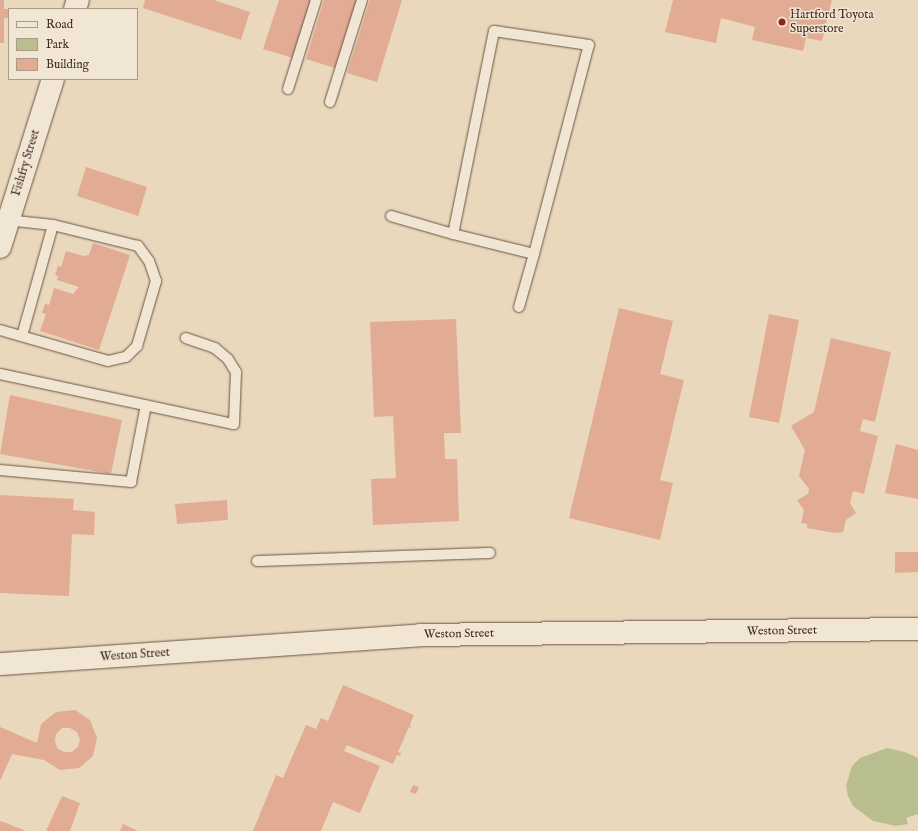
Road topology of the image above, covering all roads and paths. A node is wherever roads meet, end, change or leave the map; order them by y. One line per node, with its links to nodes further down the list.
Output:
1 (316, 0): 4 (lane)
2 (362, 0): 5 (lane)
3 (53, 80): 7 (street, Fishfry Street)
4 (288, 89)
5 (330, 102)
6 (391, 216): 9 (lane)
7 (4, 220): 8 (lane); 10 (street, Fishfry Street)
8 (53, 225): 14 (lane); 14 (lane)
9 (453, 234): 11 (lane); 11 (lane)
10 (0, 247)
11 (534, 254): 12 (lane)
12 (519, 307)
13 (0, 330): 14 (lane)
14 (22, 336)
15 (186, 338): 17 (lane)
16 (0, 374): 17 (lane)
17 (146, 405): 18 (lane)
18 (0, 470)
19 (490, 553): 20 (lane)
20 (257, 561)
21 (918, 629): 22 (street, Weston Street)
22 (0, 664)

